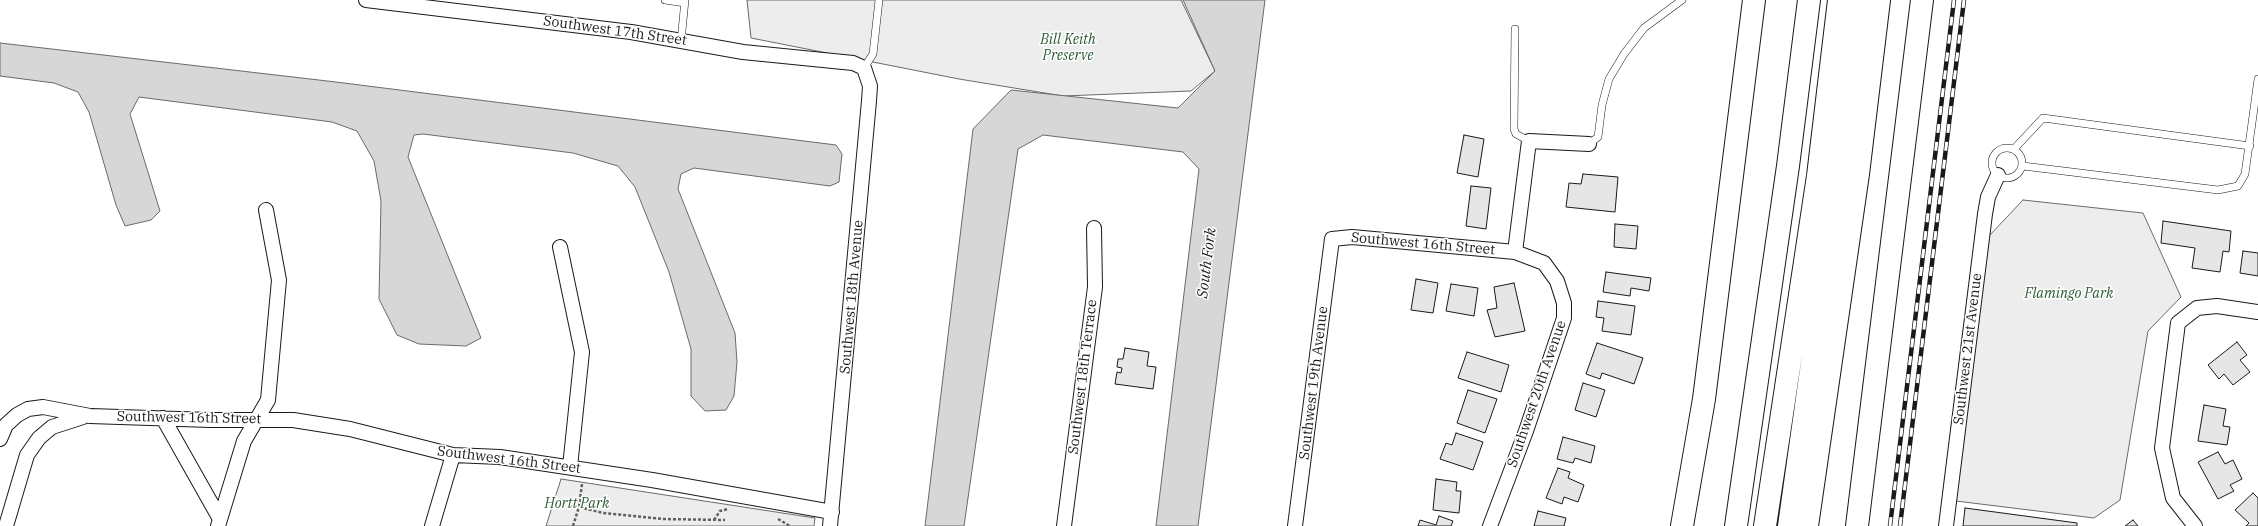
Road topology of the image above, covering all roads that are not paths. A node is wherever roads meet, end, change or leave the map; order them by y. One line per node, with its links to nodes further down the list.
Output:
1 (366, 0): 13 (street, Southwest 17th Street)
2 (665, 0): 11 (lane)
3 (879, 0): 14 (lane)
4 (1682, 0): 17 (lane)
5 (1754, 0): 29 (highway)
6 (1809, 0): 46 (highway)
7 (1839, 0): 47 (highway)
8 (1860, 0): 21 (highway)
9 (1879, 0): 21 (highway)
10 (1922, 0): 50 (highway)
11 (685, 1): 13 (lane)
12 (1515, 29): 16 (lane)
13 (681, 40): 14 (street, Southwest 17th Street)
14 (864, 68): 36 (street, Southwest 18th Avenue)
15 (2258, 78): 18 (lane)
16 (1529, 140): 17 (street); 27 (street)
17 (1589, 144)
18 (2250, 146): 19 (lane); 20 (lane)
19 (2014, 149): 20 (lane); 22 (lane)
20 (2023, 166): 22 (lane)
21 (1849, 173): 48 (highway); 49 (highway)
22 (1998, 175): 51 (street, Southwest 21st Avenue)
23 (266, 210): 32 (street)
24 (1094, 228): 41 (street, Southwest 18th Terrace)
25 (1332, 239): 27 (street, Southwest 16th Street); 42 (street, Southwest 19th Avenue)
26 (560, 248): 35 (street)
27 (1515, 252): 43 (street, Southwest 20th Avenue)
28 (2258, 312): 52 (street)
29 (1704, 399): 44 (highway); 45 (highway)
30 (90, 416): 31 (street, Southwest 16th Street); 33 (street, Southwest 16th Street); 38 (street, Southwest 16th Street)
31 (163, 418): 32 (street, Southwest 16th Street); 37 (street)
32 (256, 420): 34 (street, Southwest 16th Street); 37 (street)
33 (0, 439)
34 (453, 455): 35 (street, Southwest 16th Street); 39 (street)
35 (570, 467): 36 (street, Southwest 16th Street)
36 (832, 512): 40 (street, Southwest 18th Avenue)
37 (219, 522)
38 (6, 526)
39 (432, 526)
40 (830, 526)
41 (1064, 526)
42 (1296, 526)
43 (1490, 526)
44 (1682, 526)
45 (1697, 526)
46 (1736, 526)
47 (1765, 526)
48 (1789, 526)
49 (1807, 526)
50 (1857, 526)
51 (1946, 526)
52 (2194, 526)

